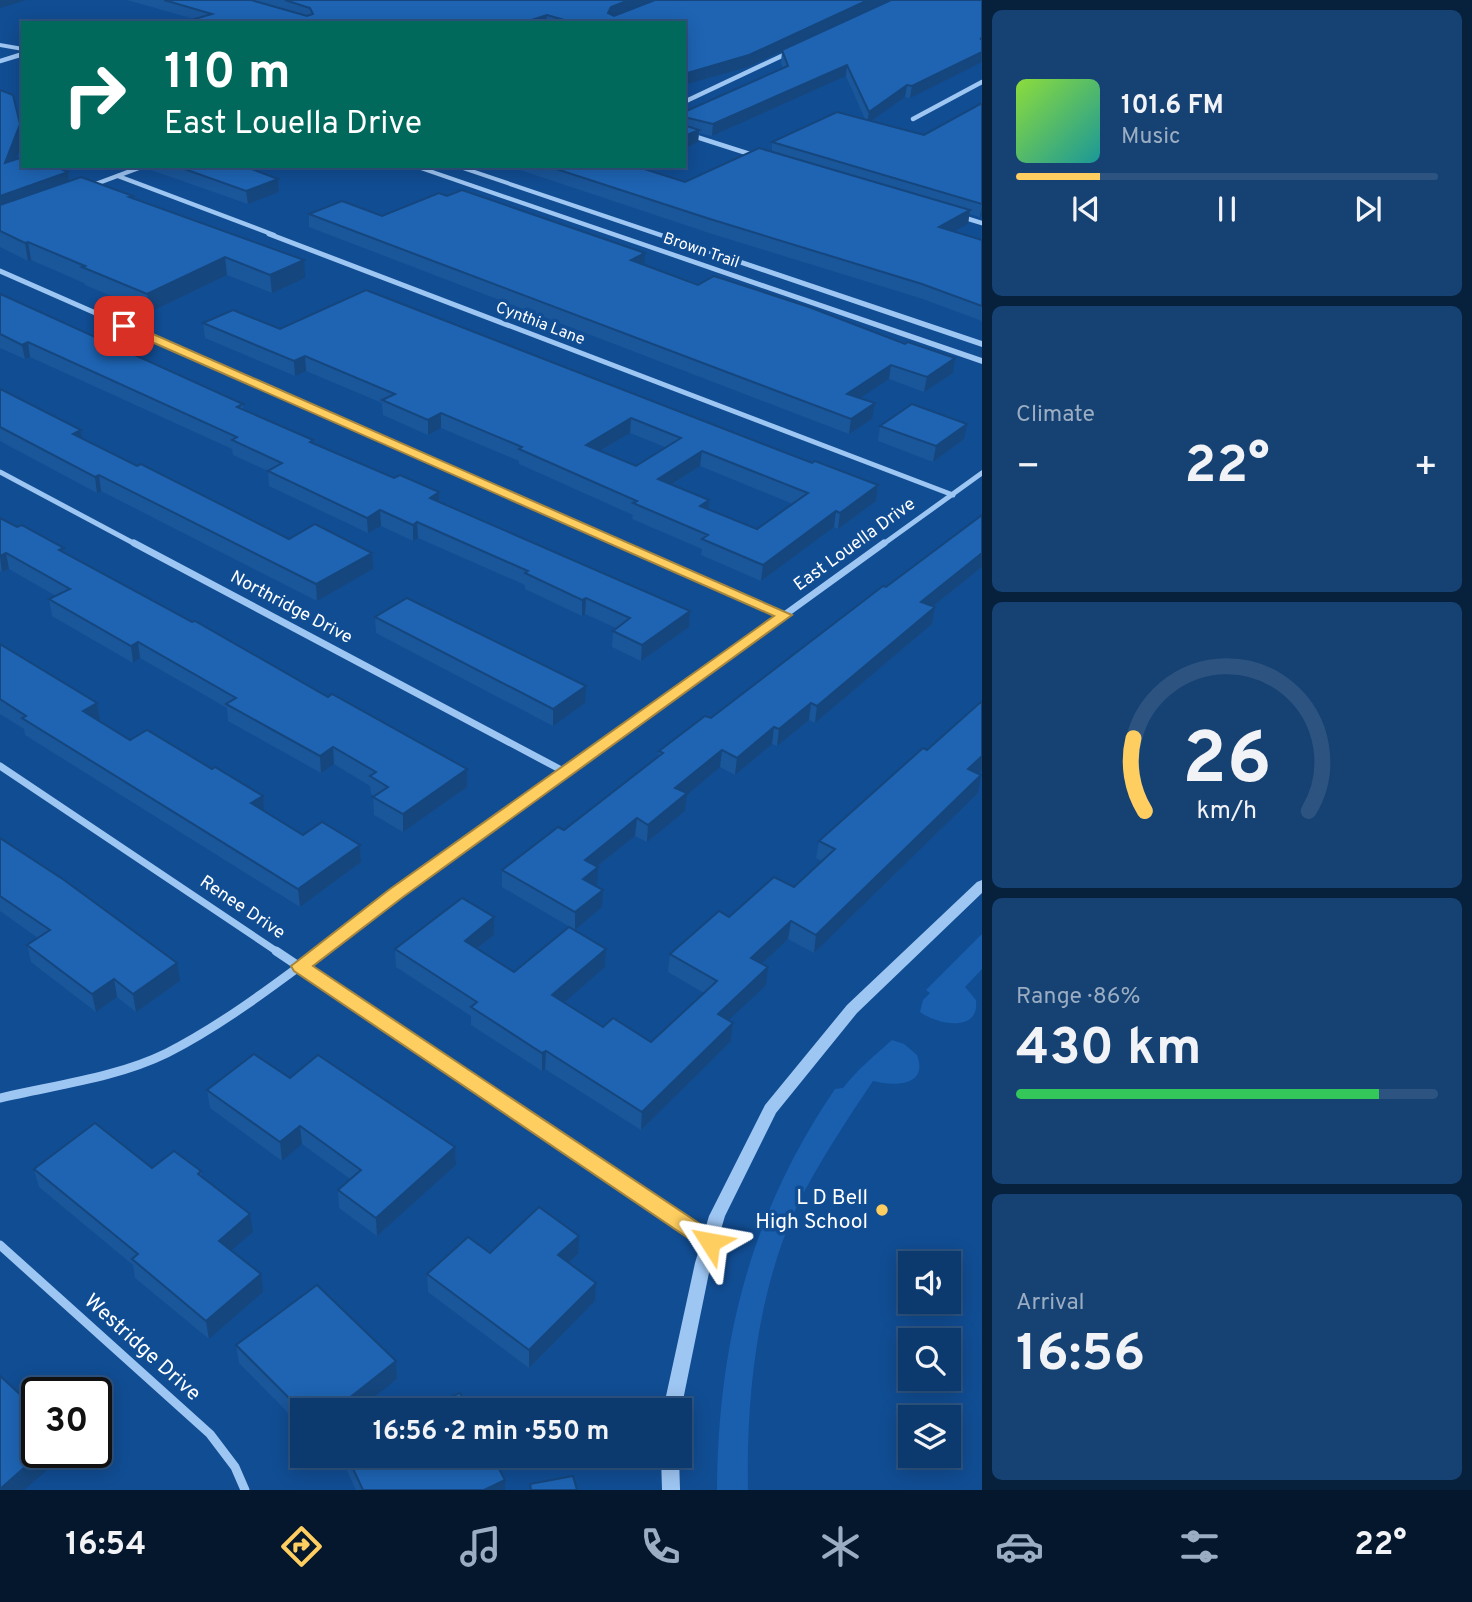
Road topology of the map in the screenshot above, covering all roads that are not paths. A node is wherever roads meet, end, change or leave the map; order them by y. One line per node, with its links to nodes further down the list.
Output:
1 (0, 45): 2 (street)
2 (21, 51)
3 (793, 51): 7 (street)
4 (21, 53): 5 (street)
5 (0, 61)
6 (982, 82): 8 (street)
7 (686, 101)
8 (912, 119)
9 (686, 135): 10 (street)
10 (760, 157)
11 (139, 168): 14 (street)
12 (419, 168): 19 (street, Brown Trail)
13 (462, 168): 18 (street, Brown Trail)
14 (118, 176): 15 (street); 25 (street, Cynthia Lane)
15 (83, 189)
16 (957, 215): 17 (street)
17 (982, 222)
18 (642, 229): 19 (street); 21 (street, Brown Trail)
19 (622, 240): 22 (street, Brown Trail)
20 (0, 271): 26 (street)
21 (982, 344)
22 (982, 361)
23 (0, 472): 28 (street, Northridge Drive)
24 (982, 473): 25 (street, East Louella Drive)
25 (953, 495): 26 (street, East Louella Drive)
26 (784, 615): 28 (street, East Louella Drive)
27 (0, 766): 30 (street, Renee Drive)
28 (567, 773): 30 (street, East Louella Drive)
29 (982, 885): 32 (street)
30 (300, 966): 31 (street, East Louella Drive); 32 (street, Renee Drive)
31 (0, 1098)
32 (710, 1242): 34 (street)
33 (0, 1245): 36 (street, Westridge Drive)
34 (674, 1398)
35 (670, 1468): 37 (street)
36 (245, 1490)
37 (671, 1490)

